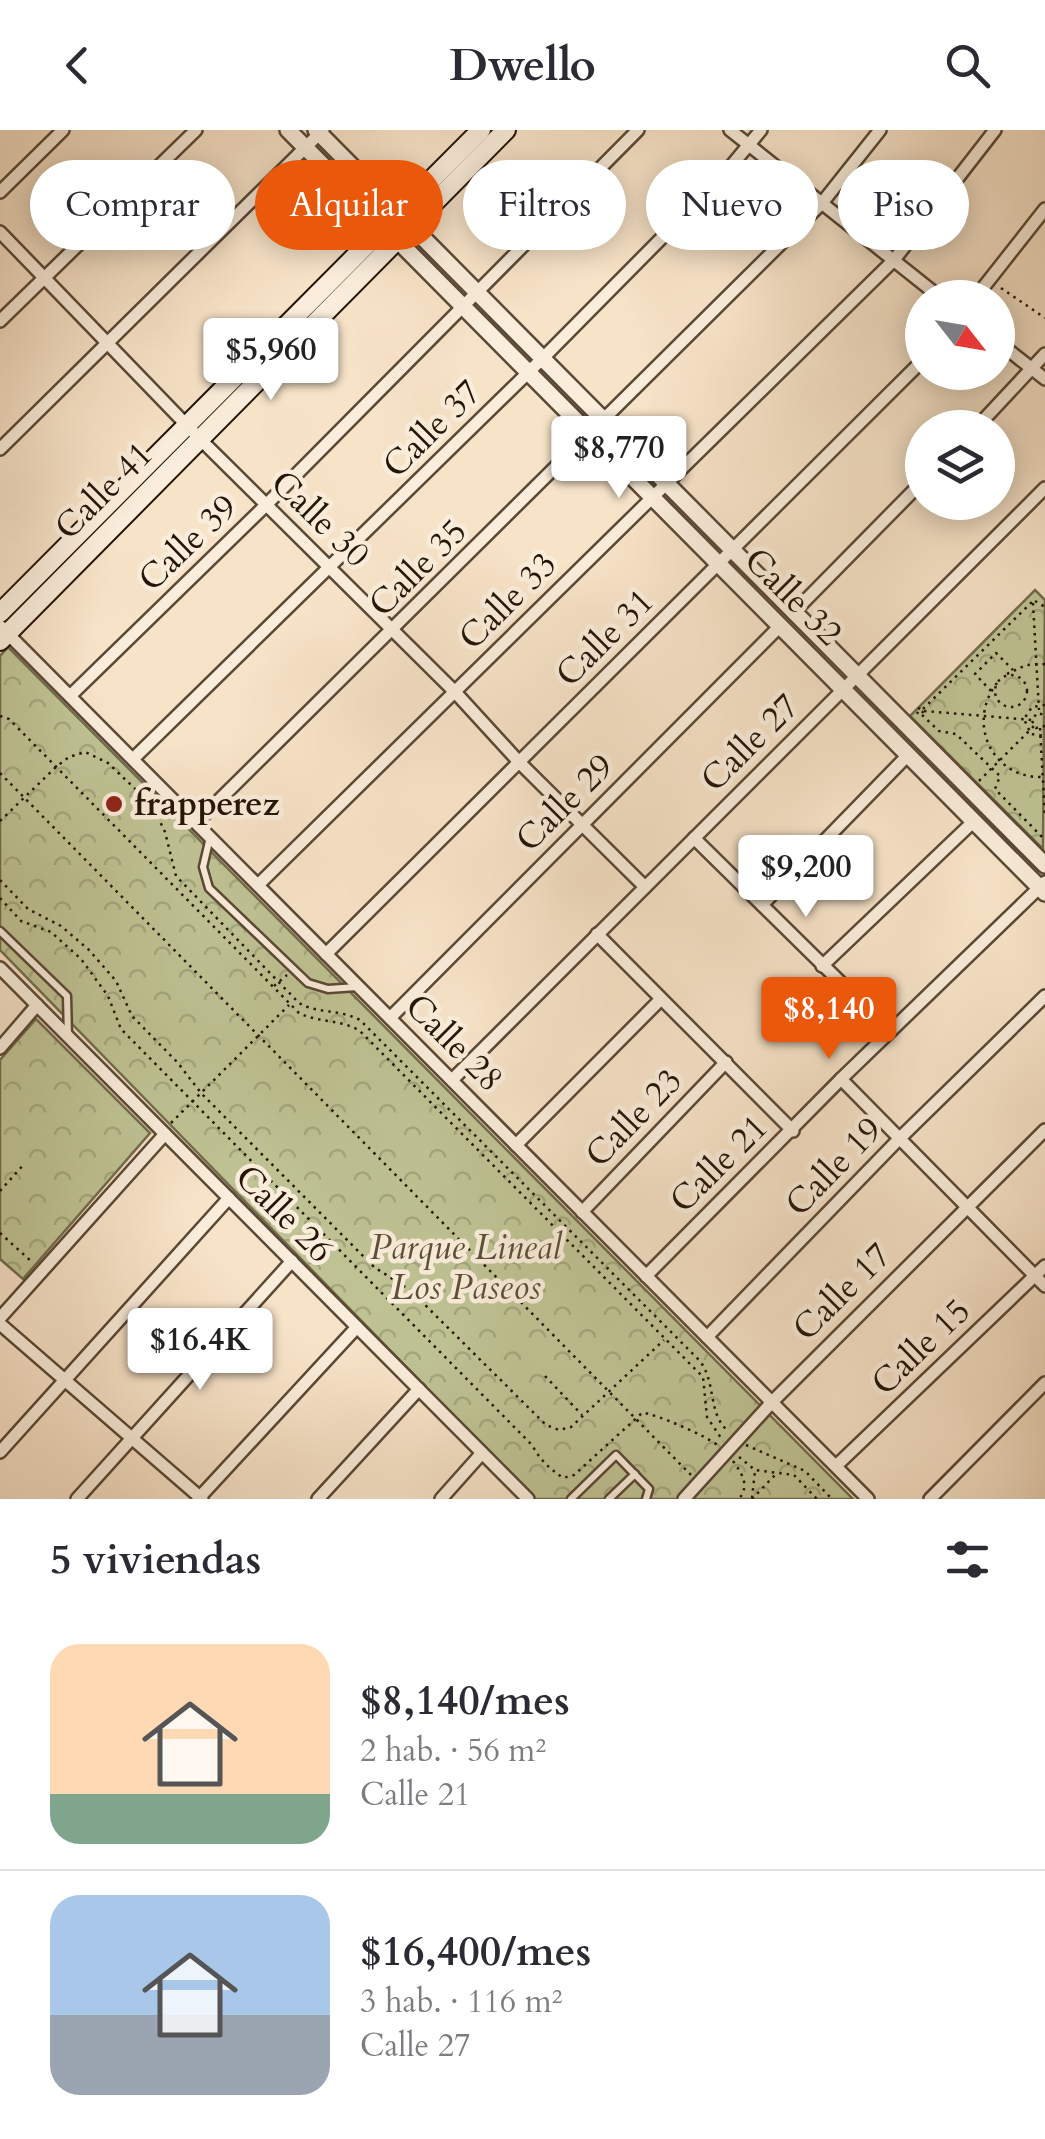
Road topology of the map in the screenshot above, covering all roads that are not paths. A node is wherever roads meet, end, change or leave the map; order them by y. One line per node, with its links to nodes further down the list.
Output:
1 (63, 130): 18 (street)
2 (196, 130): 27 (street)
3 (288, 130): 13 (street, Calle 32)
4 (481, 130): 16 (main road, Calle 41)
5 (506, 130): 17 (main road, Calle 41)
6 (638, 130): 30 (street, Calle 39)
7 (730, 130): 12 (street)
8 (761, 130): 12 (street, Calle 37)
9 (880, 130): 19 (street, Calle 35)
10 (995, 130): 26 (street, Calle 33)
11 (320, 131): 13 (street); 15 (street, Calle 32)
12 (749, 145): 19 (street); 36 (street, Calle 37)
13 (304, 147): 14 (street, Calle 32); 33 (street)
14 (317, 160)
15 (348, 160)
16 (443, 174)
17 (443, 186)
18 (0, 192)
19 (822, 203): 26 (street); 42 (street, Calle 35)
20 (1045, 209): 29 (street)
21 (0, 232): 27 (street, Calle 30)
22 (362, 250): 43 (main road, Calle 41)
23 (390, 250): 45 (main road, Calle 41)
24 (406, 250): 31 (street, Calle 32)
25 (436, 250): 30 (street, Calle 32)
26 (894, 260): 28 (street); 47 (street, Calle 33)
27 (46, 278): 32 (street); 33 (street, Calle 30)
28 (919, 280)
29 (989, 280)
30 (476, 291): 31 (street, Calle 39); 36 (street, Calle 32)
31 (461, 306): 38 (street, Calle 32); 51 (street, Calle 39)
32 (0, 321)
33 (109, 344): 43 (street, Calle 30); 46 (street)
34 (1045, 354): 37 (street)
35 (1015, 356): 37 (street)
36 (543, 358): 38 (street, Calle 37); 42 (street, Calle 32)
37 (1033, 370): 40 (street); 41 (street)
38 (528, 373): 44 (street, Calle 32); 54 (street, Calle 37)
39 (905, 378): 52 (street, Calle 31)
40 (1045, 380)
41 (994, 410)
42 (605, 422): 44 (street, Calle 35); 47 (street, Calle 32)
43 (187, 425): 45 (street, Calle 30); 55 (main road, Calle 41)
44 (590, 436): 49 (street, Calle 32); 58 (street, Calle 35)
45 (200, 440): 51 (street, Calle 30); 59 (main road, Calle 41)
46 (0, 449)
47 (666, 482): 49 (street, Calle 33); 52 (street, Calle 32)
48 (1045, 488): 60 (street, Calle 27)
49 (651, 497): 53 (street, Calle 32); 62 (street, Calle 33)
50 (905, 499): 56 (street)
51 (265, 506): 54 (street, Calle 30); 63 (street, Calle 39)
52 (731, 548): 53 (street, Calle 31); 56 (street, Calle 32)
53 (718, 564): 57 (street, Calle 32); 66 (street, Calle 31)
54 (332, 568): 58 (street, Calle 30); 65 (street, Calle 37)
55 (0, 612)
56 (794, 612): 60 (street, Calle 32)
57 (780, 626): 61 (street, Calle 32); 69 (street, Calle 29)
58 (394, 631): 62 (street, Calle 30); 68 (street, Calle 35)
59 (2, 634): 63 (street, Calle 28)
60 (858, 676): 61 (street, Calle 27); 72 (street, Calle 32)
61 (843, 690): 64 (street, Calle 32); 71 (street, Calle 27)
62 (455, 692): 66 (street, Calle 30); 73 (street, Calle 33)
63 (70, 696): 65 (street, Calle 28)
64 (908, 755): 67 (street, Calle 32); 76 (street)
65 (133, 759): 68 (street, Calle 28)
66 (519, 762): 69 (street, Calle 30); 79 (street, Calle 31)
67 (974, 822): 75 (street, Calle 32); 80 (street)
68 (196, 823): 70 (street, Calle 28)
69 (582, 825): 74 (street, Calle 30); 86 (street, Calle 29)
70 (210, 837): 73 (street, Calle 28); 82 (lane)
71 (694, 838): 74 (street, Calle 27); 76 (street)
72 (1045, 865)
73 (258, 885): 79 (street, Calle 28)
74 (645, 887): 78 (street, Calle 27)
75 (1043, 888): 87 (street, Calle 21)
76 (762, 906): 80 (street)
77 (0, 931): 88 (lane)
78 (597, 934): 84 (street); 92 (street, Calle 27)
79 (326, 954): 82 (street, Calle 28)
80 (822, 966): 87 (street)
81 (0, 968): 85 (street, Calle 26)
82 (358, 986): 86 (street, Calle 28)
83 (1045, 996): 96 (street, Calle 19)
84 (661, 999): 90 (street); 97 (street)
85 (37, 1005): 88 (street, Calle 26); 89 (street)
86 (390, 1018): 92 (street, Calle 28)
87 (890, 1031): 91 (street, Calle 21)
88 (68, 1036): 93 (street, Calle 26)
89 (0, 1048)
90 (726, 1062): 95 (street); 100 (street, Calle 23)
91 (841, 1079): 95 (street, Calle 21); 96 (street)
92 (452, 1080): 97 (street, Calle 28)
93 (169, 1128): 98 (street, Calle 26); 104 (street)
94 (1045, 1130): 99 (street, Calle 17)
95 (792, 1131): 102 (street, Calle 21)
96 (898, 1140): 99 (street); 106 (street, Calle 19)
97 (516, 1145): 100 (street, Calle 28)
98 (229, 1198): 101 (street, Calle 26); 107 (street)
99 (966, 1206): 103 (street); 110 (street, Calle 17)
100 (582, 1212): 102 (street, Calle 28)
101 (292, 1261): 105 (street, Calle 26); 111 (street)
102 (646, 1276): 106 (street, Calle 28)
103 (1042, 1276): 114 (street, Calle 15)
104 (0, 1321): 107 (street)
105 (357, 1327): 109 (street, Calle 26); 116 (street)
106 (707, 1337): 110 (street, Calle 28)
107 (63, 1381): 111 (street); 112 (street)
108 (1045, 1383): 126 (street)
109 (419, 1390): 113 (street, Calle 26); 118 (street)
110 (772, 1402): 114 (street, Calle 28); 124 (street, Calle 17)
111 (131, 1438): 116 (street); 117 (street)
112 (0, 1452)
113 (482, 1453): 119 (street); 120 (street, Calle 26)
114 (836, 1466): 125 (street, Calle 28)
115 (635, 1474): 121 (lane); 122 (lane); 123 (lane)
116 (200, 1498)
117 (78, 1499)
118 (318, 1499)
119 (441, 1499)
120 (528, 1499)
121 (571, 1499)
122 (610, 1499)
123 (646, 1499)
124 (684, 1499)
125 (868, 1499)
126 (930, 1499)

